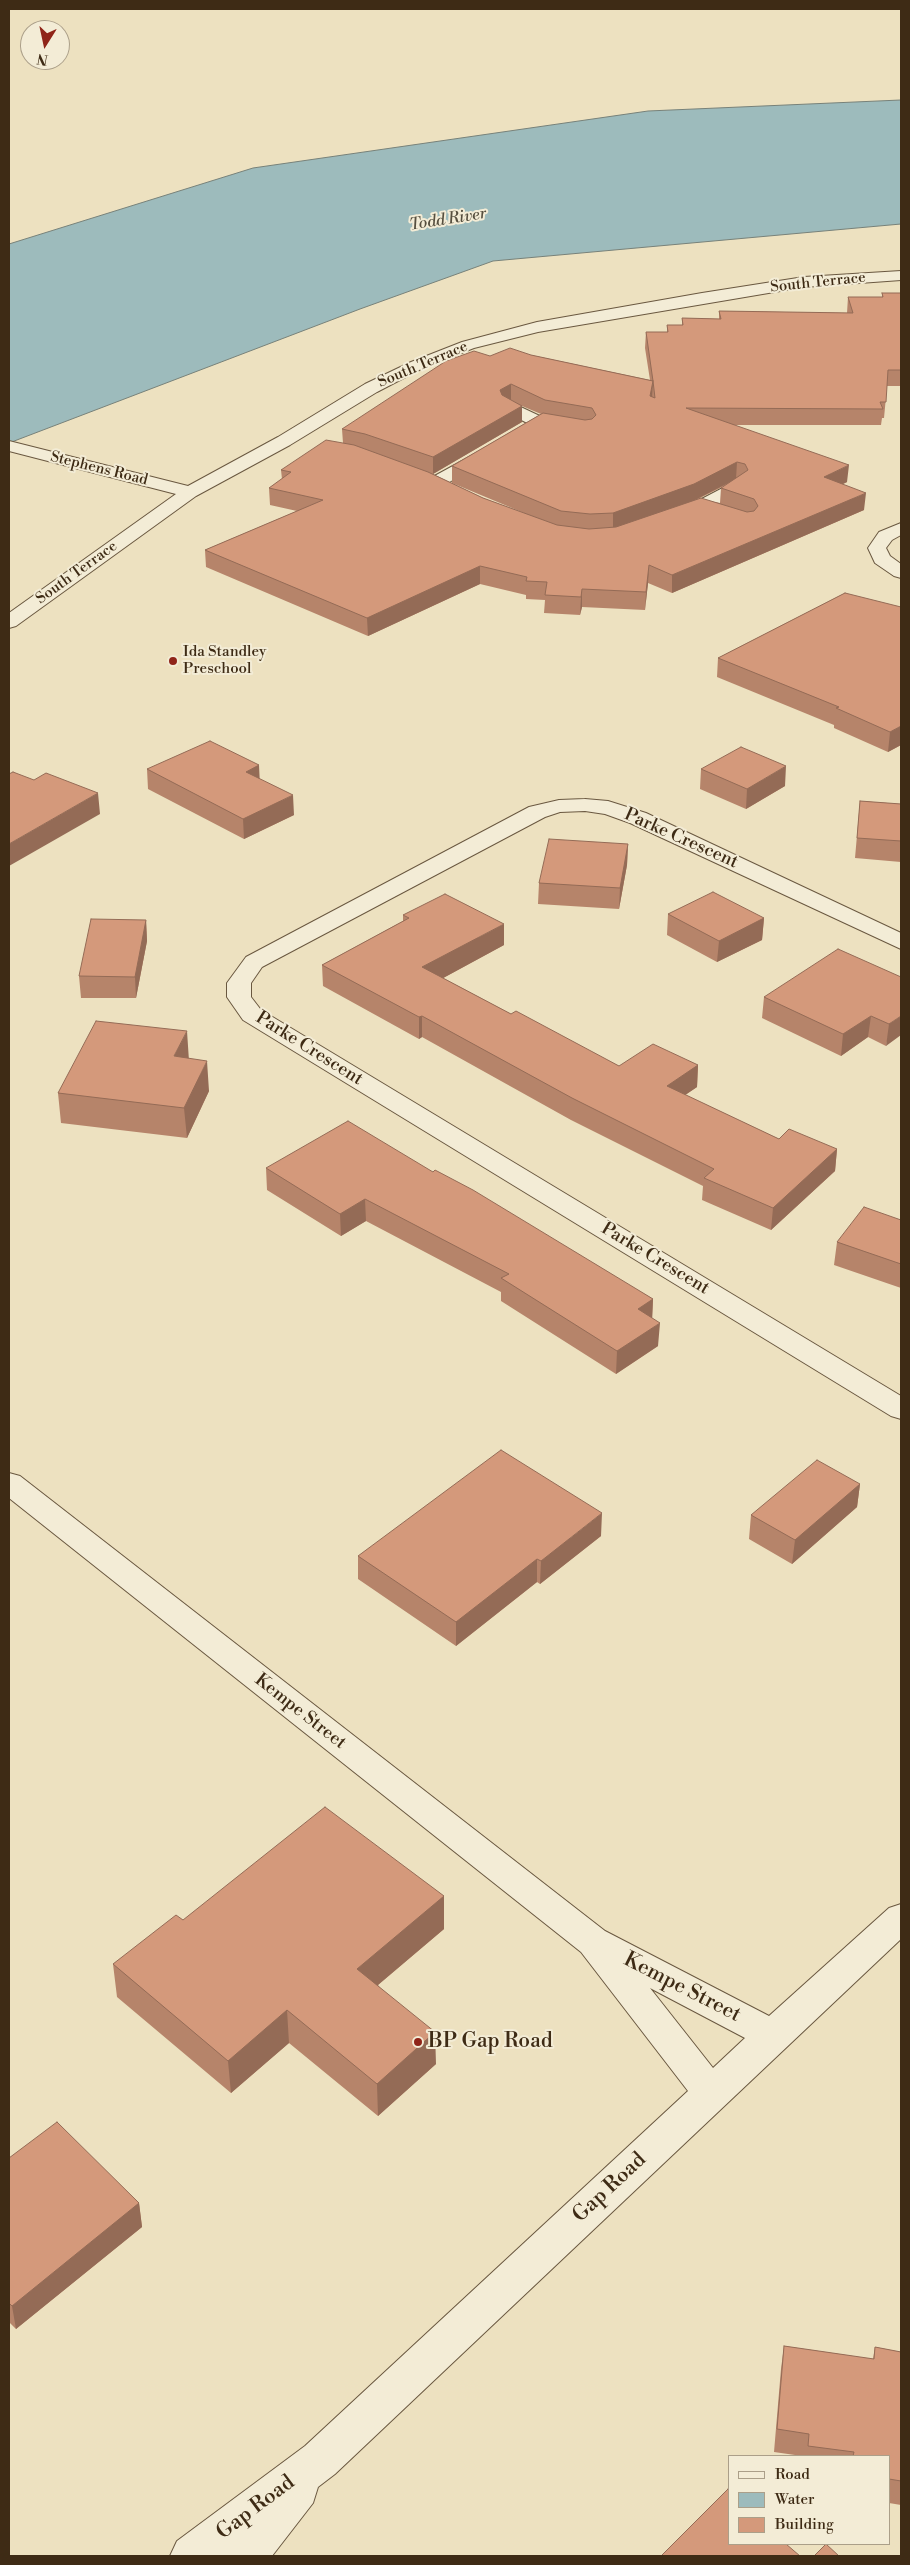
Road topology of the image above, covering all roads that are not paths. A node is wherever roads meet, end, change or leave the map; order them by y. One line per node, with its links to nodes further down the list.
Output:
1 (901, 275): 6 (street, South Terrace)
2 (510, 407): 3 (street)
3 (538, 422): 4 (street); 5 (street)
4 (585, 430)
5 (521, 432)
6 (284, 441): 8 (street); 12 (street, South Terrace)
7 (9, 446): 12 (street, Stephens Road)
8 (312, 446)
9 (496, 447): 10 (street)
10 (418, 477)
11 (736, 486): 13 (street)
12 (190, 492): 18 (street, South Terrace)
13 (700, 507): 14 (street); 15 (street)
14 (719, 513)
15 (657, 522)
16 (901, 528): 17 (street)
17 (901, 572)
18 (9, 622)
19 (901, 942): 20 (street, Parke Crescent)
20 (901, 1408)
21 (9, 1483): 23 (street, Kempe Street)
22 (901, 1918): 24 (street, Gap Road)
23 (643, 1983): 24 (street, Kempe Street); 25 (street, Kempe Street)
24 (773, 2035): 25 (street, Gap Road)
25 (712, 2094): 26 (street, Gap Road)
26 (320, 2460): 27 (street, Gap Road); 28 (street, Gap Road)
27 (192, 2556)
28 (244, 2556)

